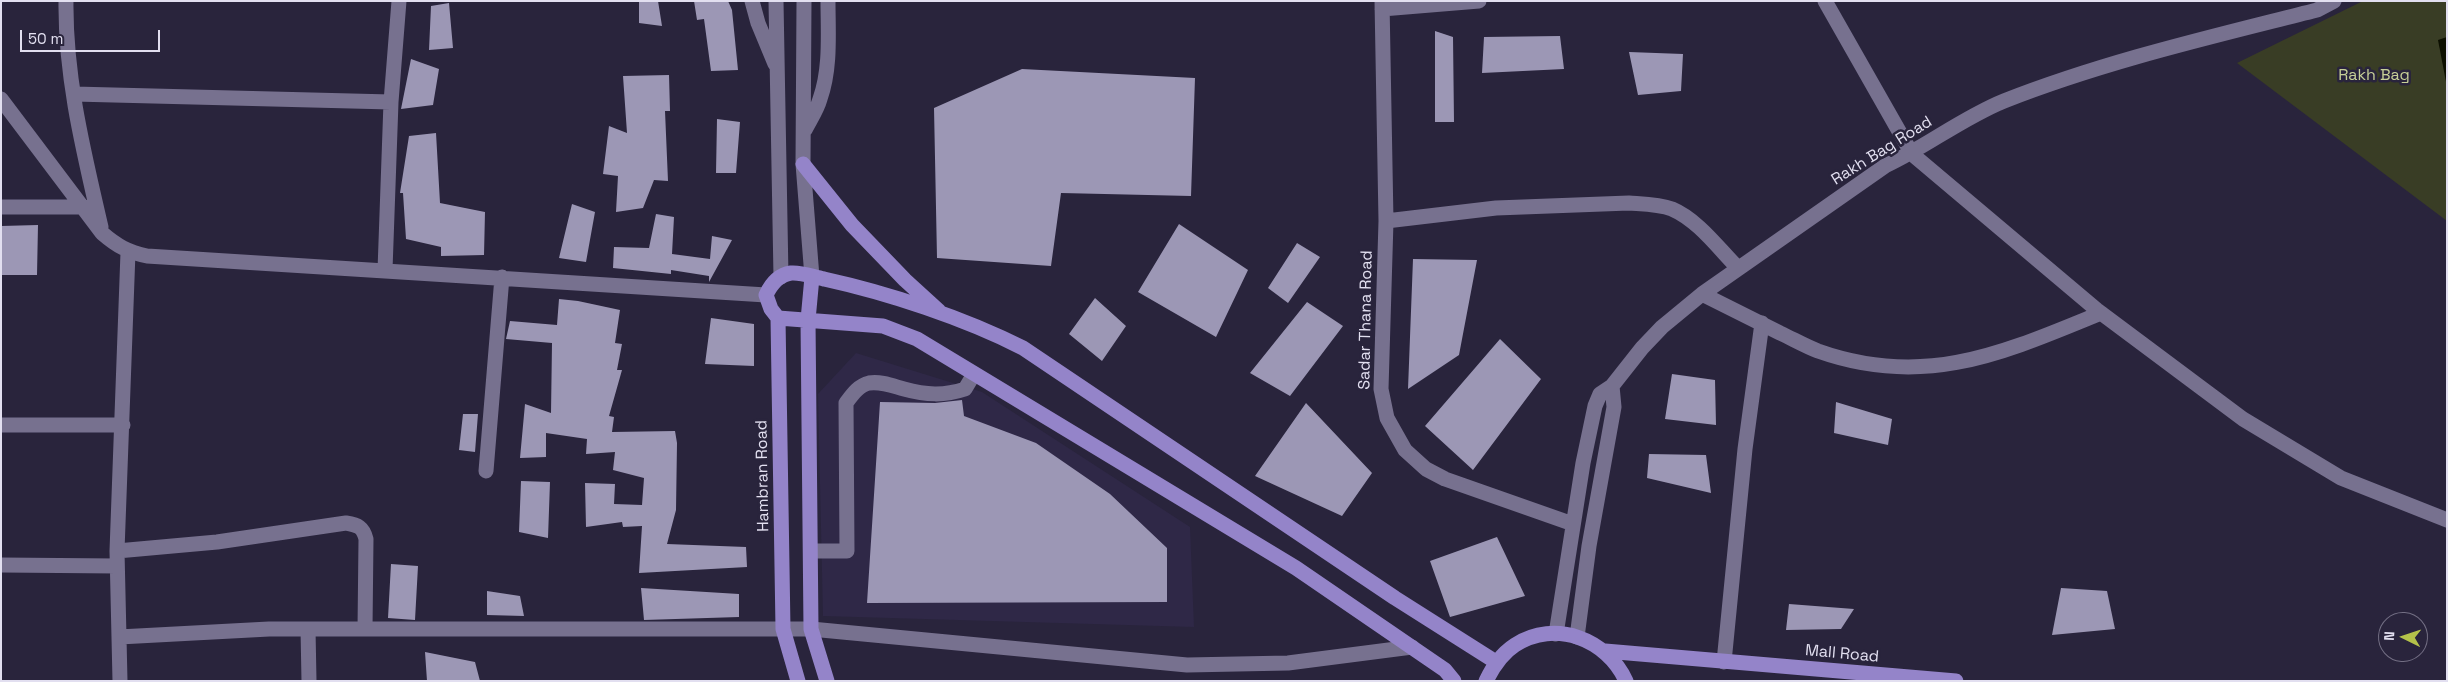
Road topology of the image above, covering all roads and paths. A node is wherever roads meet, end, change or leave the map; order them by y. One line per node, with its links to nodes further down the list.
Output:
1 (66, 1): 12 (street)
2 (400, 1): 14 (street)
3 (752, 1): 11 (street)
4 (776, 1): 11 (street)
5 (804, 1): 15 (street)
6 (828, 1): 15 (street)
7 (1480, 1): 10 (street)
8 (1826, 1): 16 (street)
9 (2334, 1): 16 (street, Rakh Bag Road)
10 (1382, 5): 20 (street, Sadar Thana Road)
11 (779, 75): 26 (street)
12 (74, 94): 14 (street); 21 (street)
13 (1, 99): 19 (street)
14 (391, 102): 24 (street)
15 (803, 134): 17 (street)
16 (1912, 154): 23 (street, Rakh Bag Road); 30 (street)
17 (804, 164): 27 (street); 31 (main road)
18 (1, 207): 19 (street)
19 (84, 207): 21 (street)
20 (1386, 221): 23 (street); 41 (street, Sadar Thana Road)
21 (102, 234): 22 (street)
22 (128, 252): 24 (street); 38 (street)
23 (1738, 268): 28 (street, Rakh Bag Road)
24 (386, 270): 25 (street)
25 (502, 277): 29 (street); 39 (street)
26 (781, 277): 27 (main road); 29 (main road)
27 (812, 277): 31 (main road); 33 (main road)
28 (1702, 294): 34 (street); 36 (street, Rakh Bag Road)
29 (766, 295): 32 (main road, Hambran Road)
30 (2101, 313): 34 (street); 40 (street)
31 (945, 316): 55 (main road)
32 (778, 318): 33 (main road); 48 (main road, Hambran Road)
33 (808, 320): 35 (main road); 43 (main road)
34 (1762, 324): 56 (street)
35 (974, 374): 43 (street); 53 (main road)
36 (1612, 386): 41 (street, Rakh Bag Road); 52 (street)
37 (1, 425): 38 (street)
38 (123, 425): 42 (street)
39 (486, 471)
40 (2447, 520)
41 (1573, 524): 50 (street, Rakh Bag Road)
42 (117, 551): 45 (street); 47 (street)
43 (811, 551): 49 (main road)
44 (1, 565): 45 (street)
45 (118, 566): 51 (street)
46 (308, 629): 47 (street); 51 (street); 58 (street)
47 (365, 629): 48 (street)
48 (783, 629): 49 (street); 59 (main road, Hambran Road)
49 (811, 629): 53 (street); 60 (main road)
50 (1556, 634): 52 (main road); 55 (main road)
51 (119, 637): 57 (street)
52 (1577, 637): 54 (main road)
53 (1412, 647): 61 (main road)
54 (1606, 651): 56 (main road, Mall Road); 63 (main road)
55 (1496, 662): 62 (main road)
56 (1724, 662): 64 (main road, Mall Road)
57 (120, 681)
58 (309, 681)
59 (798, 681)
60 (827, 681)
61 (1454, 681)
62 (1486, 681)
63 (1626, 681)
64 (1956, 681)

